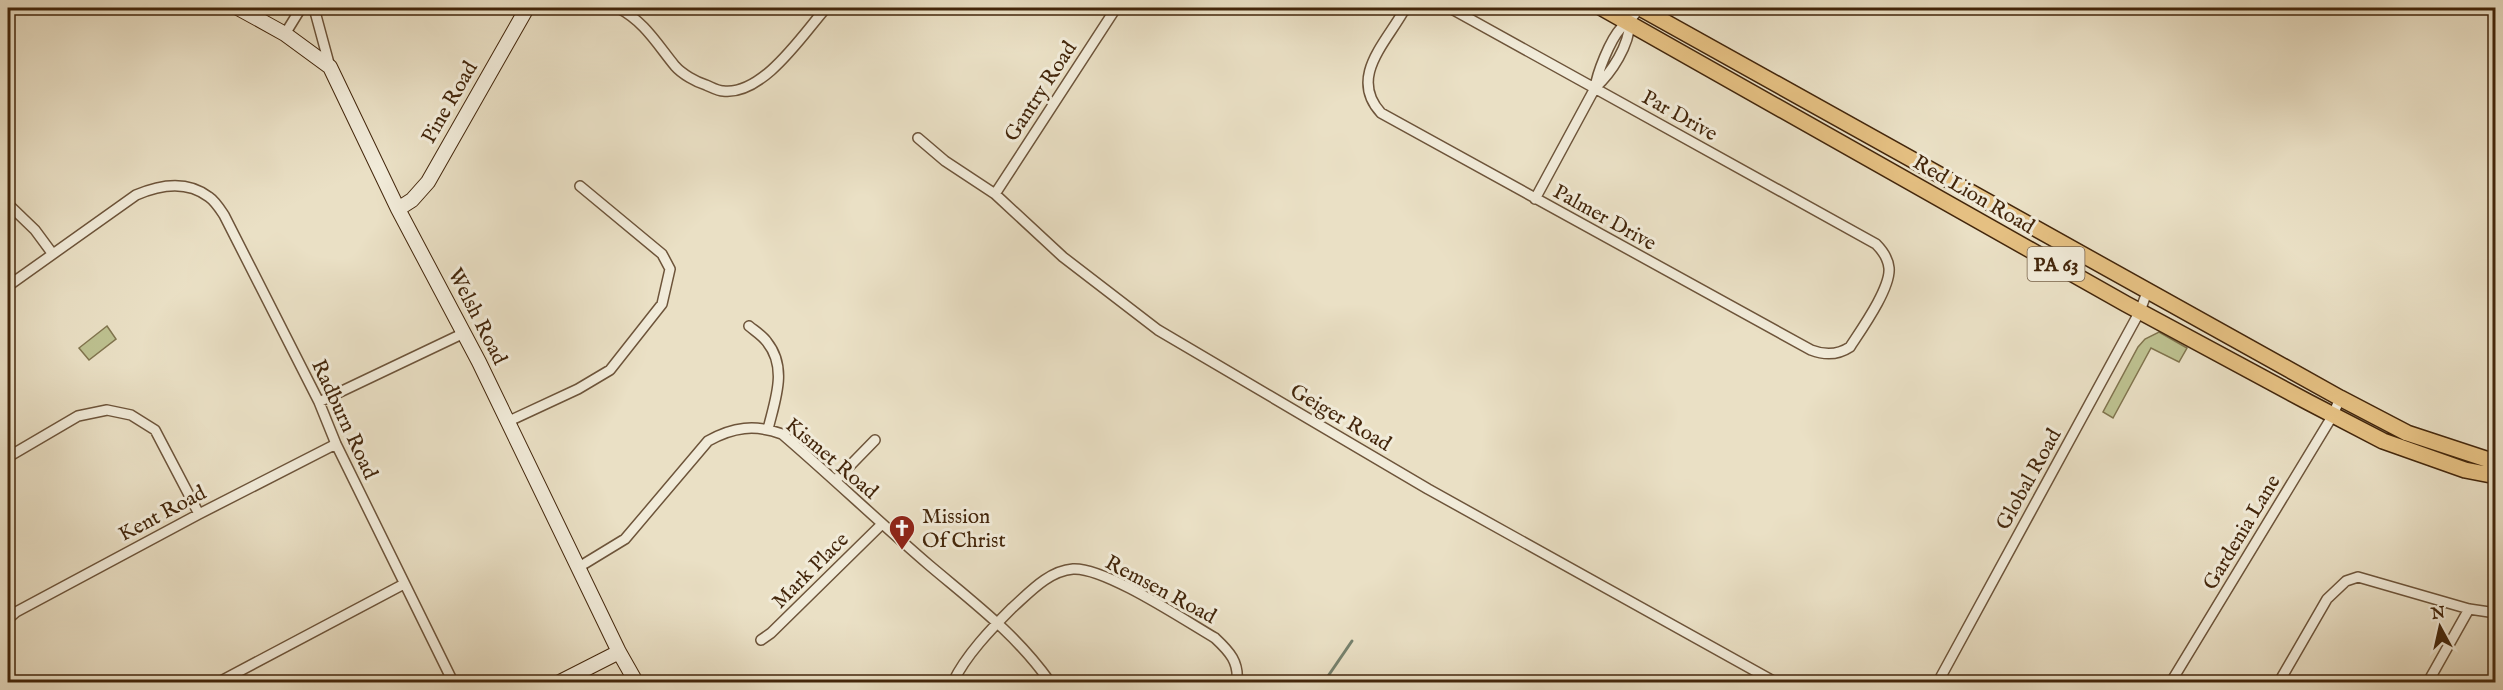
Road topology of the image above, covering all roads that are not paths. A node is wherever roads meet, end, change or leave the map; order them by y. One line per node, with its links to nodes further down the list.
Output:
1 (238, 8): 13 (main road, Welsh Road)
2 (301, 8): 13 (street)
3 (314, 8): 14 (street)
4 (527, 8): 21 (main road, Pine Road)
5 (618, 8): 6 (street)
6 (826, 8)
7 (1116, 8): 18 (street, Gantry Road)
8 (1408, 8): 19 (street, Palmer Drive)
9 (1449, 8): 15 (street, Par Drive)
10 (1602, 8): 12 (main road, Red Lion Road / PA 63)
11 (1640, 8): 12 (street); 24 (main road, Red Lion Road / PA 63)
12 (1630, 22): 15 (street); 25 (main road, Red Lion Road / PA 63)
13 (285, 34): 14 (main road, Welsh Road)
14 (330, 67): 21 (main road, Welsh Road)
15 (1595, 88): 19 (street); 28 (street, Par Drive)
16 (918, 138): 18 (street, Geiger Road)
17 (580, 186): 32 (street)
18 (995, 194): 57 (street, Geiger Road)
19 (1535, 199): 28 (street, Palmer Drive)
20 (8, 204): 22 (street)
21 (399, 209): 27 (main road, Welsh Road)
22 (52, 253): 23 (street); 30 (street, Radburn Road)
23 (8, 286)
24 (2147, 292): 25 (street, Global Road); 29 (main road, Red Lion Road / PA 63)
25 (2140, 311): 31 (main road, Red Lion Road / PA 63); 58 (street, Global Road)
26 (749, 326): 33 (street)
27 (464, 333): 30 (street); 32 (main road, Welsh Road)
28 (1834, 353)
29 (2340, 398): 31 (street, Gardenia Lane); 37 (main road, Red Lion Road / PA 63)
30 (319, 402): 35 (street, Radburn Road)
31 (2333, 415): 38 (main road, Red Lion Road / PA 63); 59 (street, Gardenia Lane)
32 (507, 422): 42 (main road, Welsh Road)
33 (768, 429): 39 (street, Kismet Road); 42 (street, Kismet Road)
34 (876, 440): 39 (street)
35 (336, 444): 40 (street, Kent Road); 43 (street, Radburn Road)
36 (8, 457): 40 (street)
37 (2496, 460)
38 (2496, 476)
39 (836, 480): 41 (street, Kismet Road)
40 (199, 514): 46 (street, Kent Road)
41 (882, 524): 47 (street, Kismet Road); 48 (street, Mark Place)
42 (579, 567): 49 (main road, Welsh Road)
43 (404, 584): 51 (street); 52 (street, Radburn Road)
44 (2469, 609): 45 (street); 60 (street); 61 (street)
45 (2496, 613)
46 (8, 620)
47 (998, 622): 50 (street, Remsen Road); 55 (street, Remsen Road); 56 (street, Kismet Road)
48 (761, 640)
49 (619, 652): 53 (main road); 54 (main road, Welsh Road)
50 (1238, 678)
51 (219, 682)
52 (453, 682)
53 (560, 682)
54 (636, 682)
55 (953, 682)
56 (1050, 682)
57 (1775, 682)
58 (1938, 682)
59 (2171, 682)
60 (2279, 682)
61 (2428, 682)

